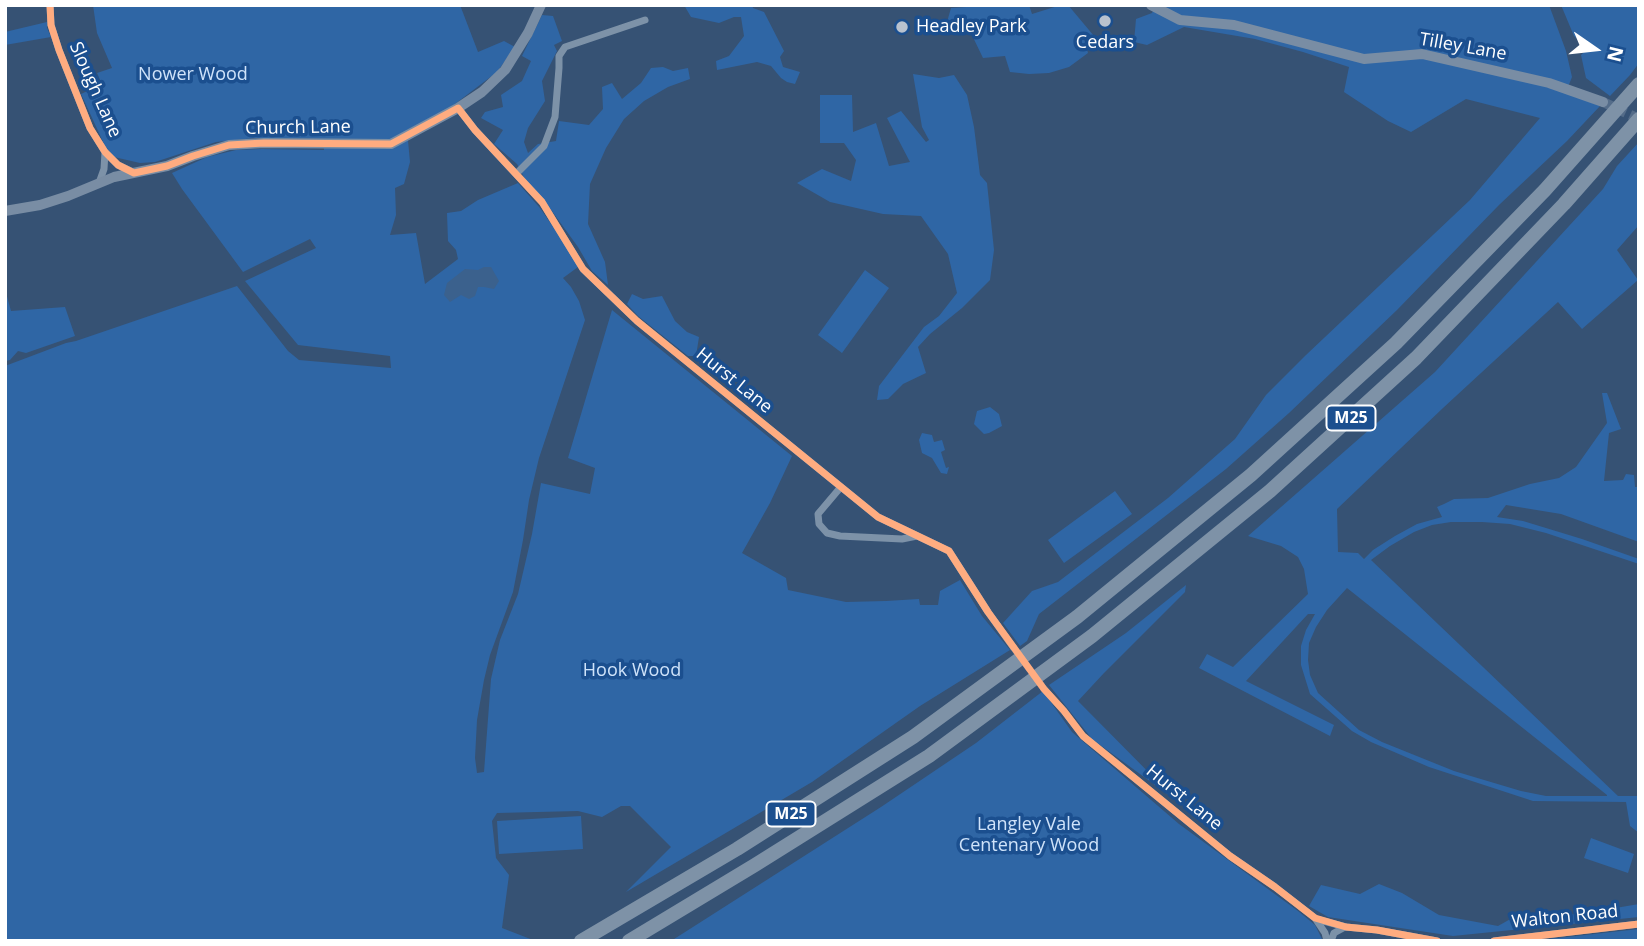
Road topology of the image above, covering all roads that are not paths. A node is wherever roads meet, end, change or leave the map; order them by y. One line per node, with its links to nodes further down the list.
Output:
1 (50, 5): 9 (street, Slough Lane)
2 (541, 5): 7 (street, Church Lane)
3 (1152, 5): 6 (street, Tilley Lane)
4 (645, 20): 11 (street)
5 (1639, 84): 21 (highway, M25)
6 (1603, 102)
7 (458, 108): 10 (street, Church Lane); 11 (street, Hurst Lane)
8 (1639, 119): 22 (highway, M25)
9 (105, 152): 10 (street, Slough Lane); 12 (street)
10 (134, 173): 12 (street, Church Lane)
11 (516, 174): 14 (street, Hurst Lane)
12 (99, 183): 13 (street, Church Lane)
13 (5, 211)
14 (839, 488): 15 (street, Hurst Lane); 15 (street)
15 (918, 536): 16 (street, Hurst Lane)
16 (1013, 647)
17 (1044, 689): 18 (street, Hurst Lane)
18 (1315, 919): 20 (street); 23 (street)
19 (1639, 924): 25 (street, Walton Road)
20 (1346, 927): 23 (street); 24 (street)
21 (581, 941)
22 (629, 941)
23 (1329, 941)
24 (1437, 941)
25 (1494, 941)

